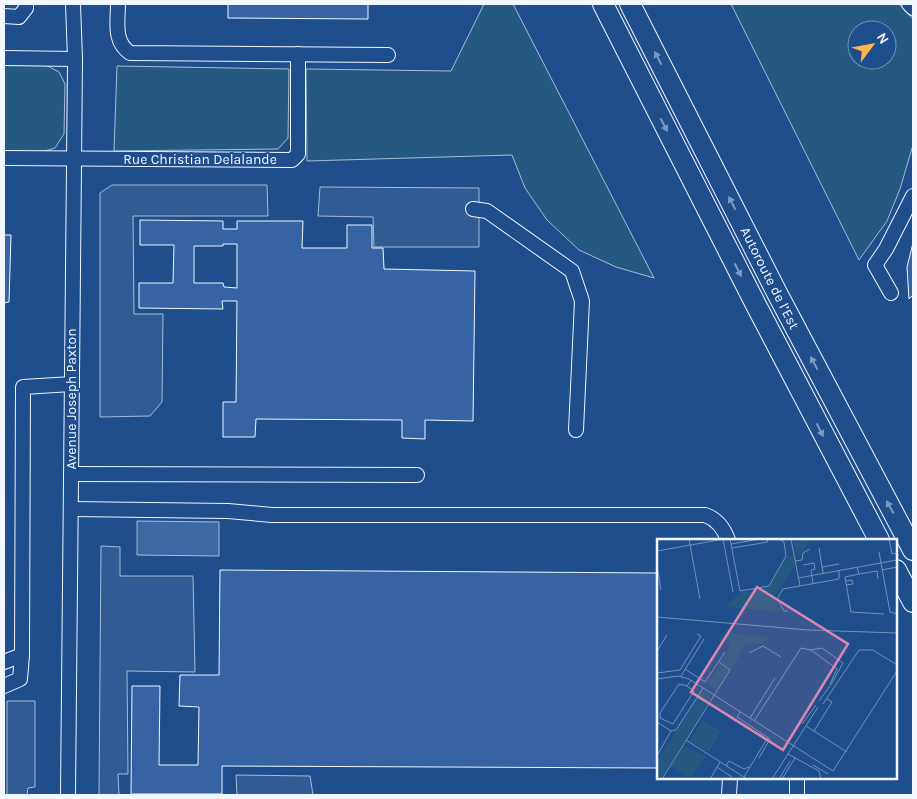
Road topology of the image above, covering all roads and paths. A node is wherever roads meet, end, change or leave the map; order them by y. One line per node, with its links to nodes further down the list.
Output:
1 (26, 4): 8 (street)
2 (73, 4): 11 (street, Avenue Joseph Paxton)
3 (118, 4): 12 (street)
4 (602, 4): 24 (highway, Autoroute de l’Est, one-way to 24)
5 (630, 4): 25 (highway, Autoroute de l’Est, one-way to 5)
6 (909, 4): 7 (street)
7 (913, 8)
8 (4, 16)
9 (388, 54): 12 (street)
10 (4, 58): 11 (street)
11 (74, 59): 14 (street, Avenue Joseph Paxton)
12 (298, 60): 14 (street, Rue Christian Delalande)
13 (4, 158): 14 (street, Rue Christian Delalande)
14 (73, 158): 18 (street, Avenue Joseph Paxton)
15 (913, 196): 17 (street)
16 (473, 208): 19 (street)
17 (891, 293)
18 (72, 384): 20 (street, Avenue Joseph Paxton); 28 (street)
19 (576, 430)
20 (71, 474): 21 (street); 22 (street, Avenue Joseph Paxton)
21 (417, 474)
22 (71, 509): 23 (street); 33 (street, Avenue Joseph Paxton)
23 (728, 539)
24 (878, 539)
25 (913, 550)
26 (897, 572): 27 (highway)
27 (913, 602)
28 (22, 655): 29 (street); 30 (street)
29 (4, 662)
30 (4, 686)
31 (730, 779): 34 (street)
32 (797, 779): 35 (street)
33 (68, 795)
34 (729, 795)
35 (797, 795)

